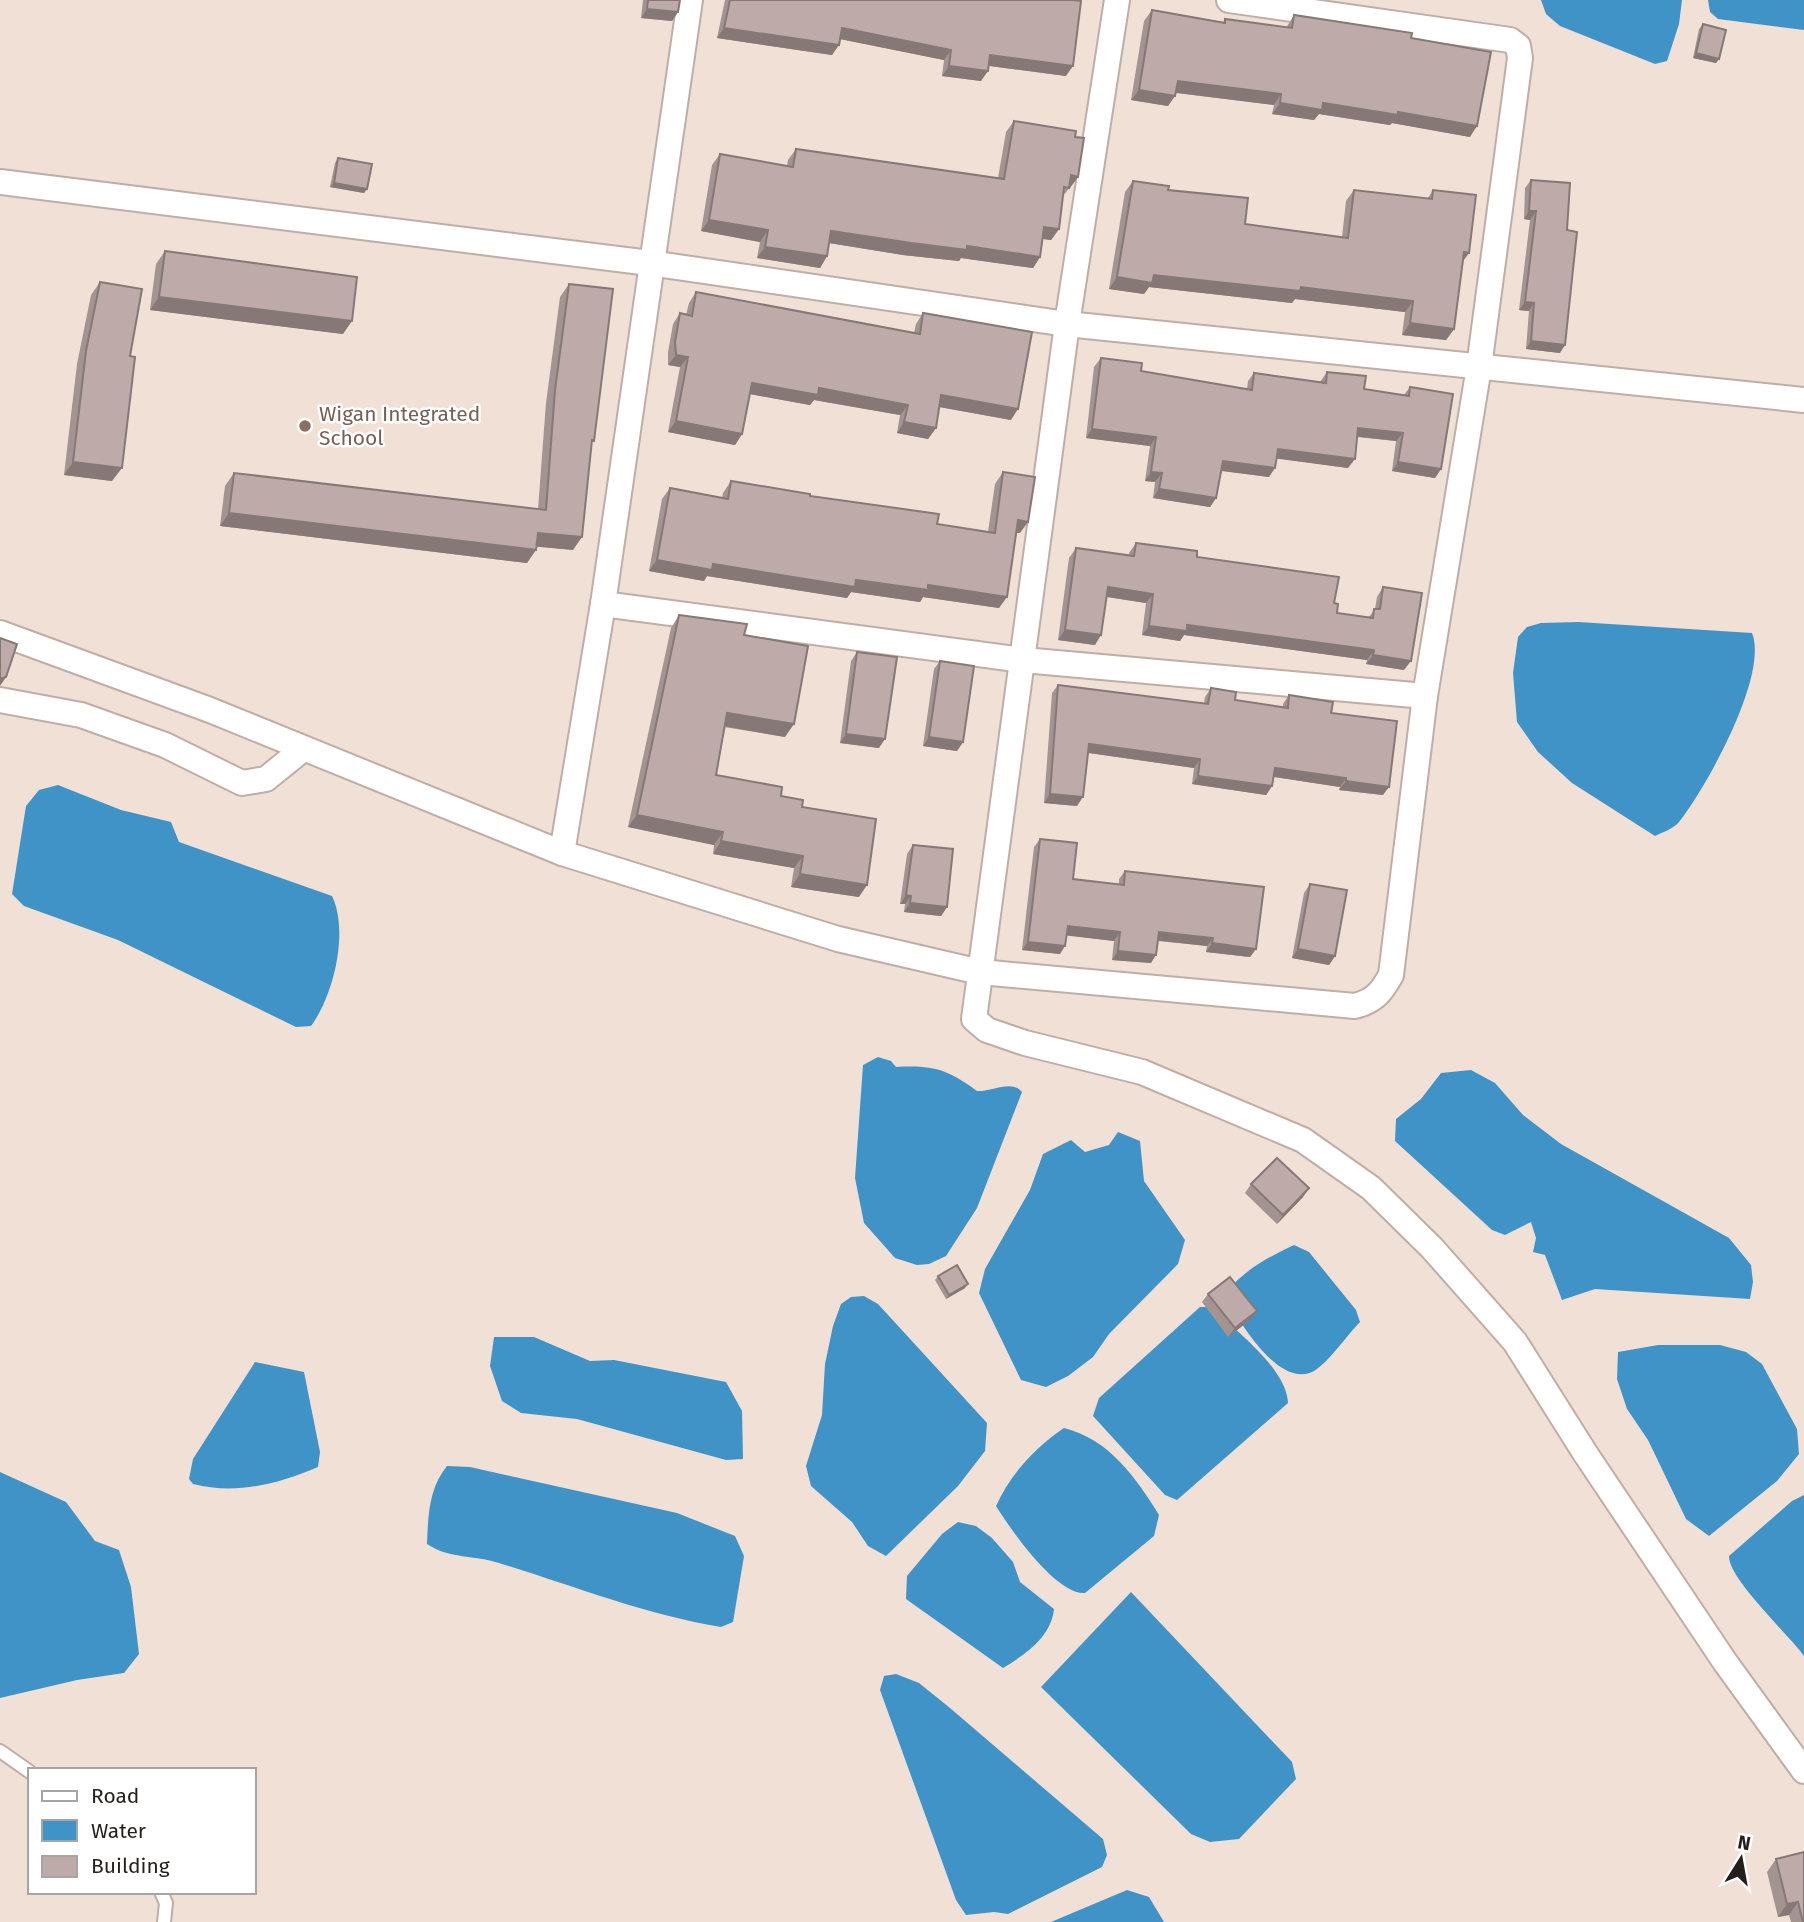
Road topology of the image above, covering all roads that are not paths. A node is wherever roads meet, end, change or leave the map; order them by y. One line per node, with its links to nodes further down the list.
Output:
1 (690, 0): 5 (street)
2 (1117, 0): 6 (street)
3 (1229, 0): 7 (street)
4 (0, 183): 5 (street)
5 (650, 263): 6 (street); 9 (street)
6 (1067, 324): 7 (street); 11 (street)
7 (1479, 367): 8 (street); 12 (street)
8 (1804, 400)
9 (603, 604): 11 (street); 15 (street)
10 (0, 634): 14 (street)
11 (1023, 660): 12 (street); 16 (street)
12 (1425, 696): 16 (street)
13 (0, 700): 14 (street)
14 (303, 749): 15 (street)
15 (562, 853): 16 (street)
16 (980, 972): 19 (street)
17 (0, 1751): 18 (lane)
18 (28, 1771)
19 (1804, 1771)
20 (162, 1894): 21 (lane)
21 (164, 1922)

